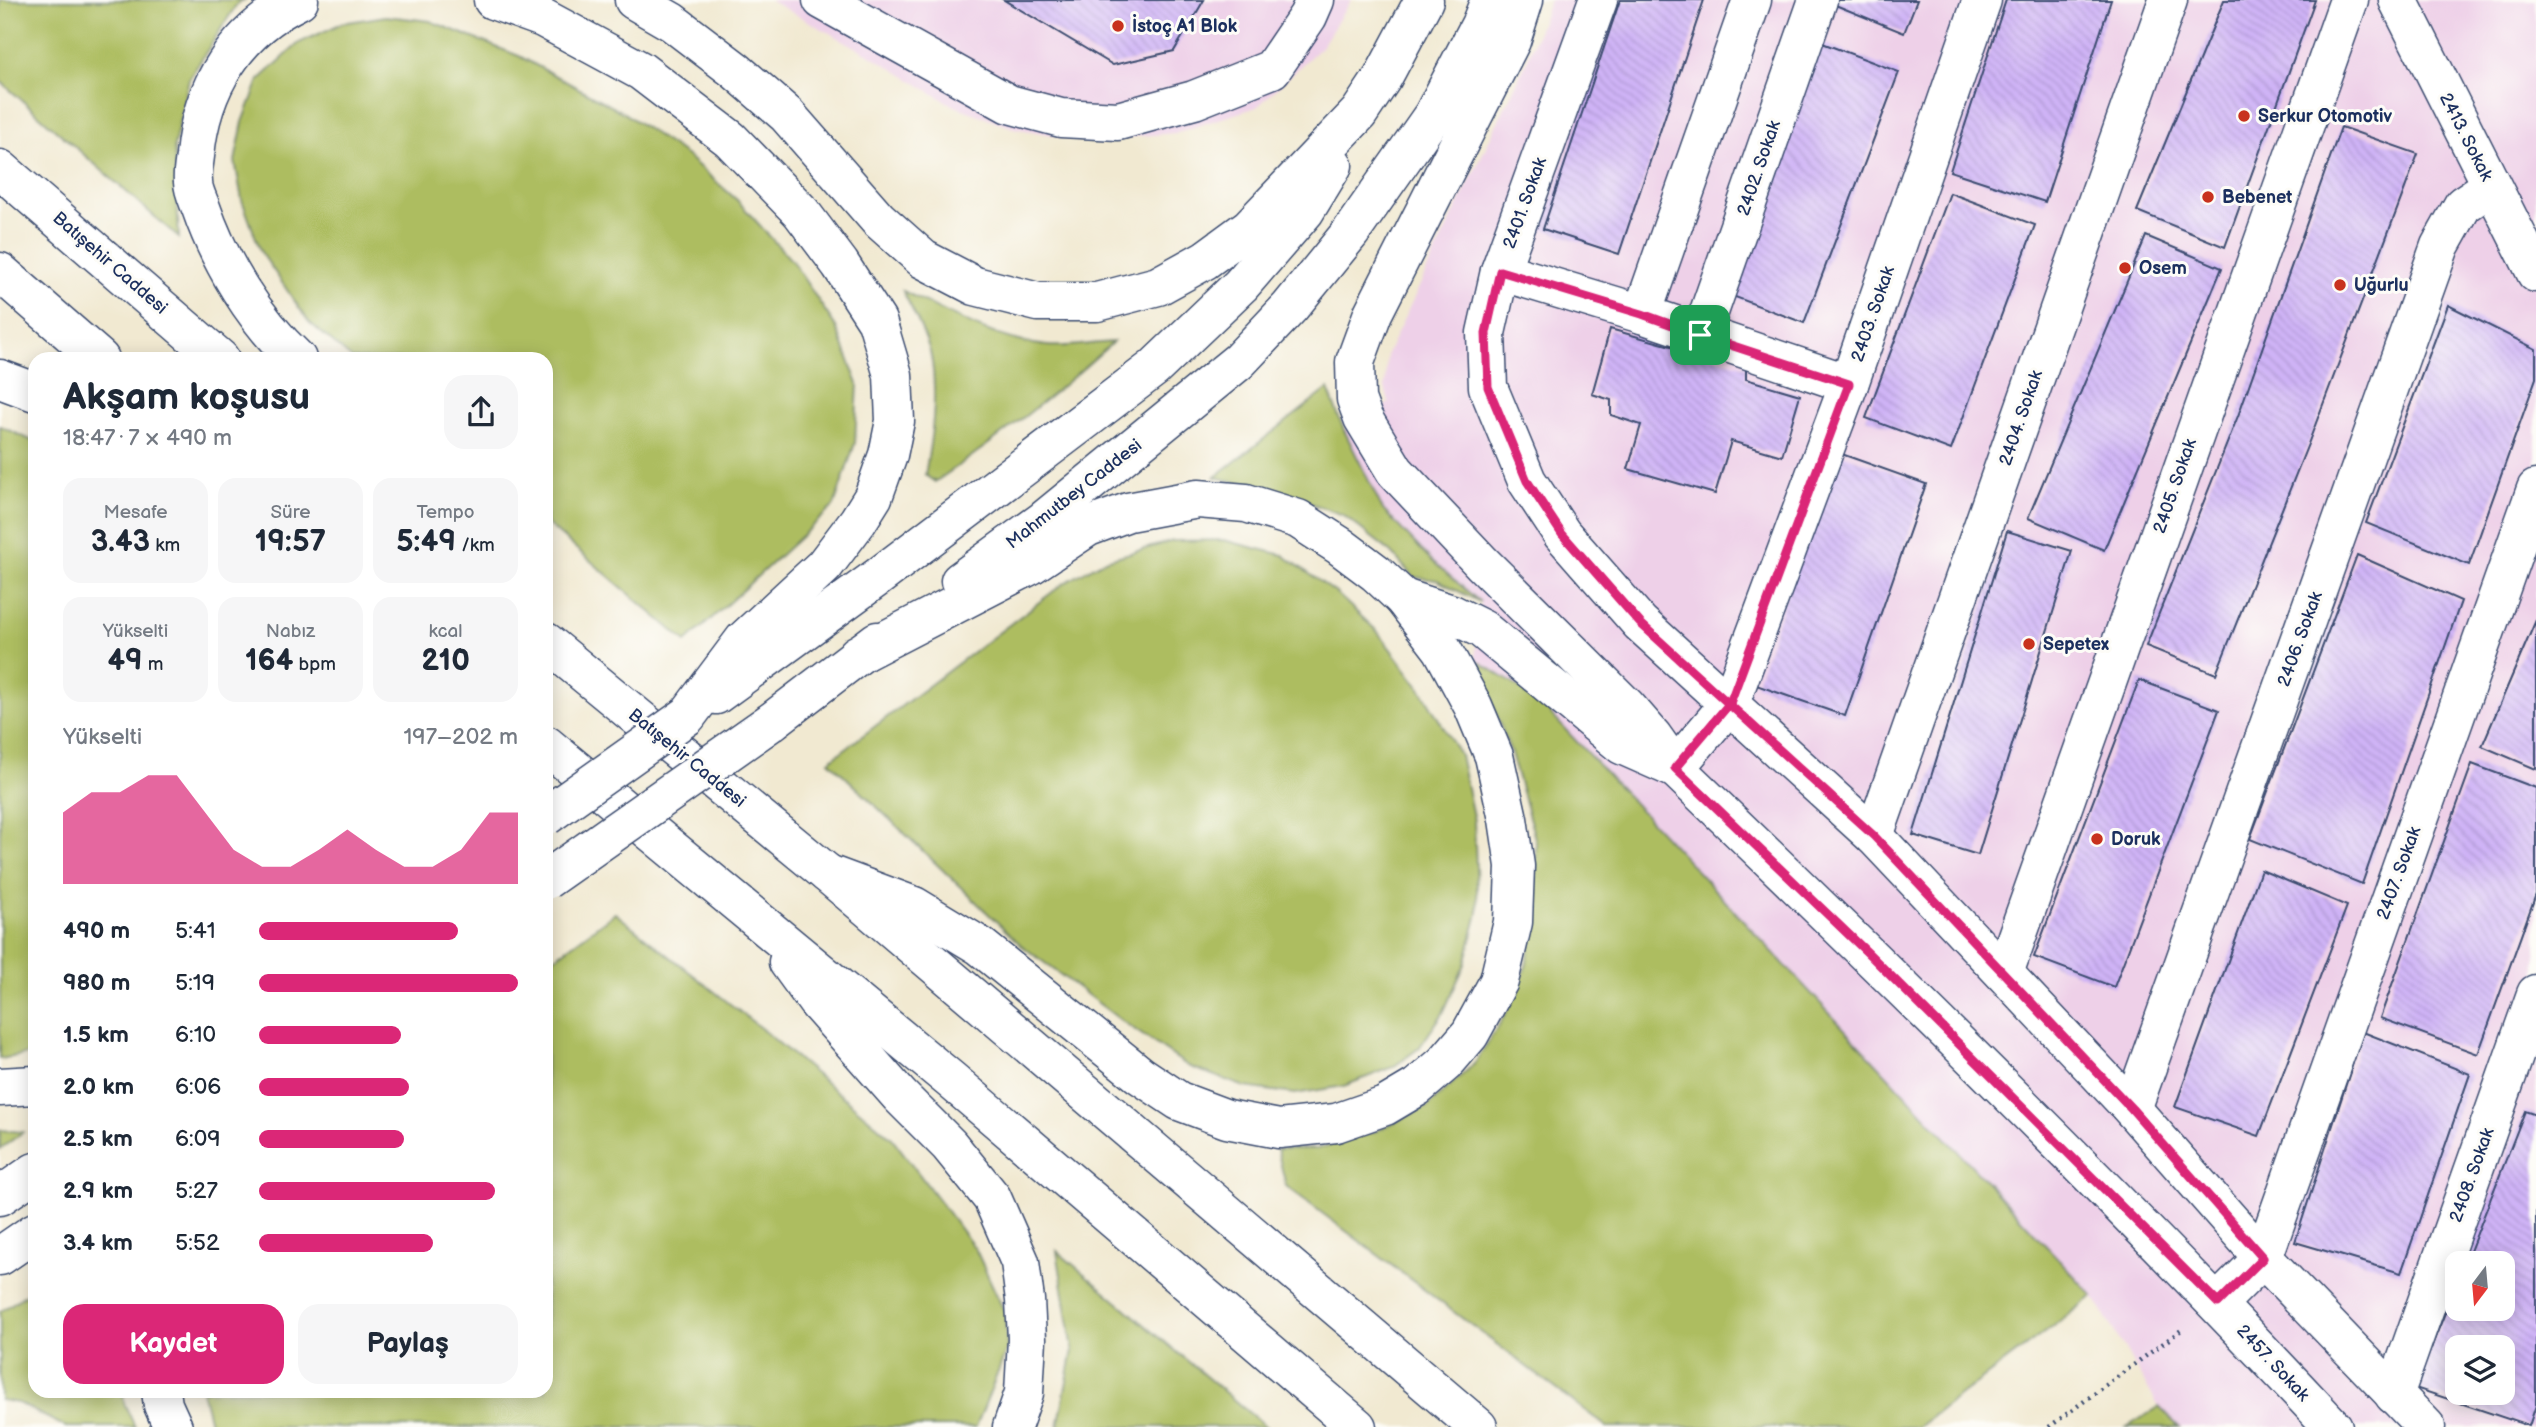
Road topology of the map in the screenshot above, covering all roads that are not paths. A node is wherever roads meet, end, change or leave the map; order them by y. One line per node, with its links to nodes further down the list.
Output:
1 (299, 0): 26 (main road)
2 (493, 0): 35 (main road)
3 (634, 0): 16 (main road)
4 (822, 0): 5 (main road)
5 (1315, 0)
6 (1424, 0): 16 (main road)
7 (1490, 0): 33 (main road, Mahmutbey Caddesi)
8 (1524, 0): 37 (main road)
9 (1598, 0): 19 (main road, 2401. Sokak)
10 (1752, 0): 22 (main road)
11 (1818, 0): 23 (main road, 2402. Sokak)
12 (1982, 0): 28 (main road, 2403. Sokak)
13 (2168, 0): 39 (main road, 2404. Sokak)
14 (2349, 0): 43 (main road, 2405. Sokak)
15 (2398, 0): 18 (main road, 2413. Sokak)
16 (1359, 113): 35 (main road)
17 (0, 169): 25 (main road, Batışehir Caddesi)
18 (2491, 186): 21 (main road, 2413. Sokak); 47 (main road, 2406. Sokak)
19 (1500, 271): 22 (main road); 34 (main road, 2401. Sokak)
20 (0, 272): 24 (main road)
21 (2536, 273)
22 (1642, 314): 23 (main road)
23 (1700, 335): 28 (main road)
24 (92, 352)
25 (212, 352)
26 (291, 352)
27 (0, 380): 29 (main road)
28 (1849, 384): 34 (main road, 2403. Sokak)
29 (28, 390)
30 (2536, 489): 52 (main road, 2407. Sokak)
31 (1403, 598): 33 (main road); 37 (main road); 40 (main road)
32 (553, 648): 40 (main road, Batışehir Caddesi)
33 (857, 655): 41 (main road, Mahmutbey Caddesi, bridge)
34 (1730, 703): 37 (main road, 2403. Sokak); 39 (main road, 2401. Sokak)
35 (687, 716): 38 (main road, bridge)
36 (553, 751): 42 (main road)
37 (1675, 768): 53 (main road, 2457. Sokak)
38 (553, 811)
39 (1874, 836): 43 (main road, 2401. Sokak)
40 (828, 874): 59 (main road, Batışehir Caddesi)
41 (553, 875)
42 (754, 915): 57 (main road); 58 (main road)
43 (2004, 973): 47 (main road, 2401. Sokak)
44 (2536, 994): 54 (main road, 2408. Sokak)
45 (28, 1085): 46 (main road)
46 (0, 1087)
47 (2132, 1109): 52 (main road, 2401. Sokak)
48 (28, 1177): 49 (main road)
49 (0, 1196)
50 (28, 1237): 51 (main road)
51 (0, 1256)
52 (2263, 1258): 53 (main road); 54 (main road, 2401. Sokak)
53 (2218, 1303): 60 (main road, 2457. Sokak)
54 (2394, 1395): 61 (main road, 2401. Sokak)
55 (162, 1398): 56 (main road)
56 (173, 1427)
57 (1012, 1427)
58 (1357, 1427)
59 (1478, 1427)
60 (2333, 1427)
61 (2426, 1427)

